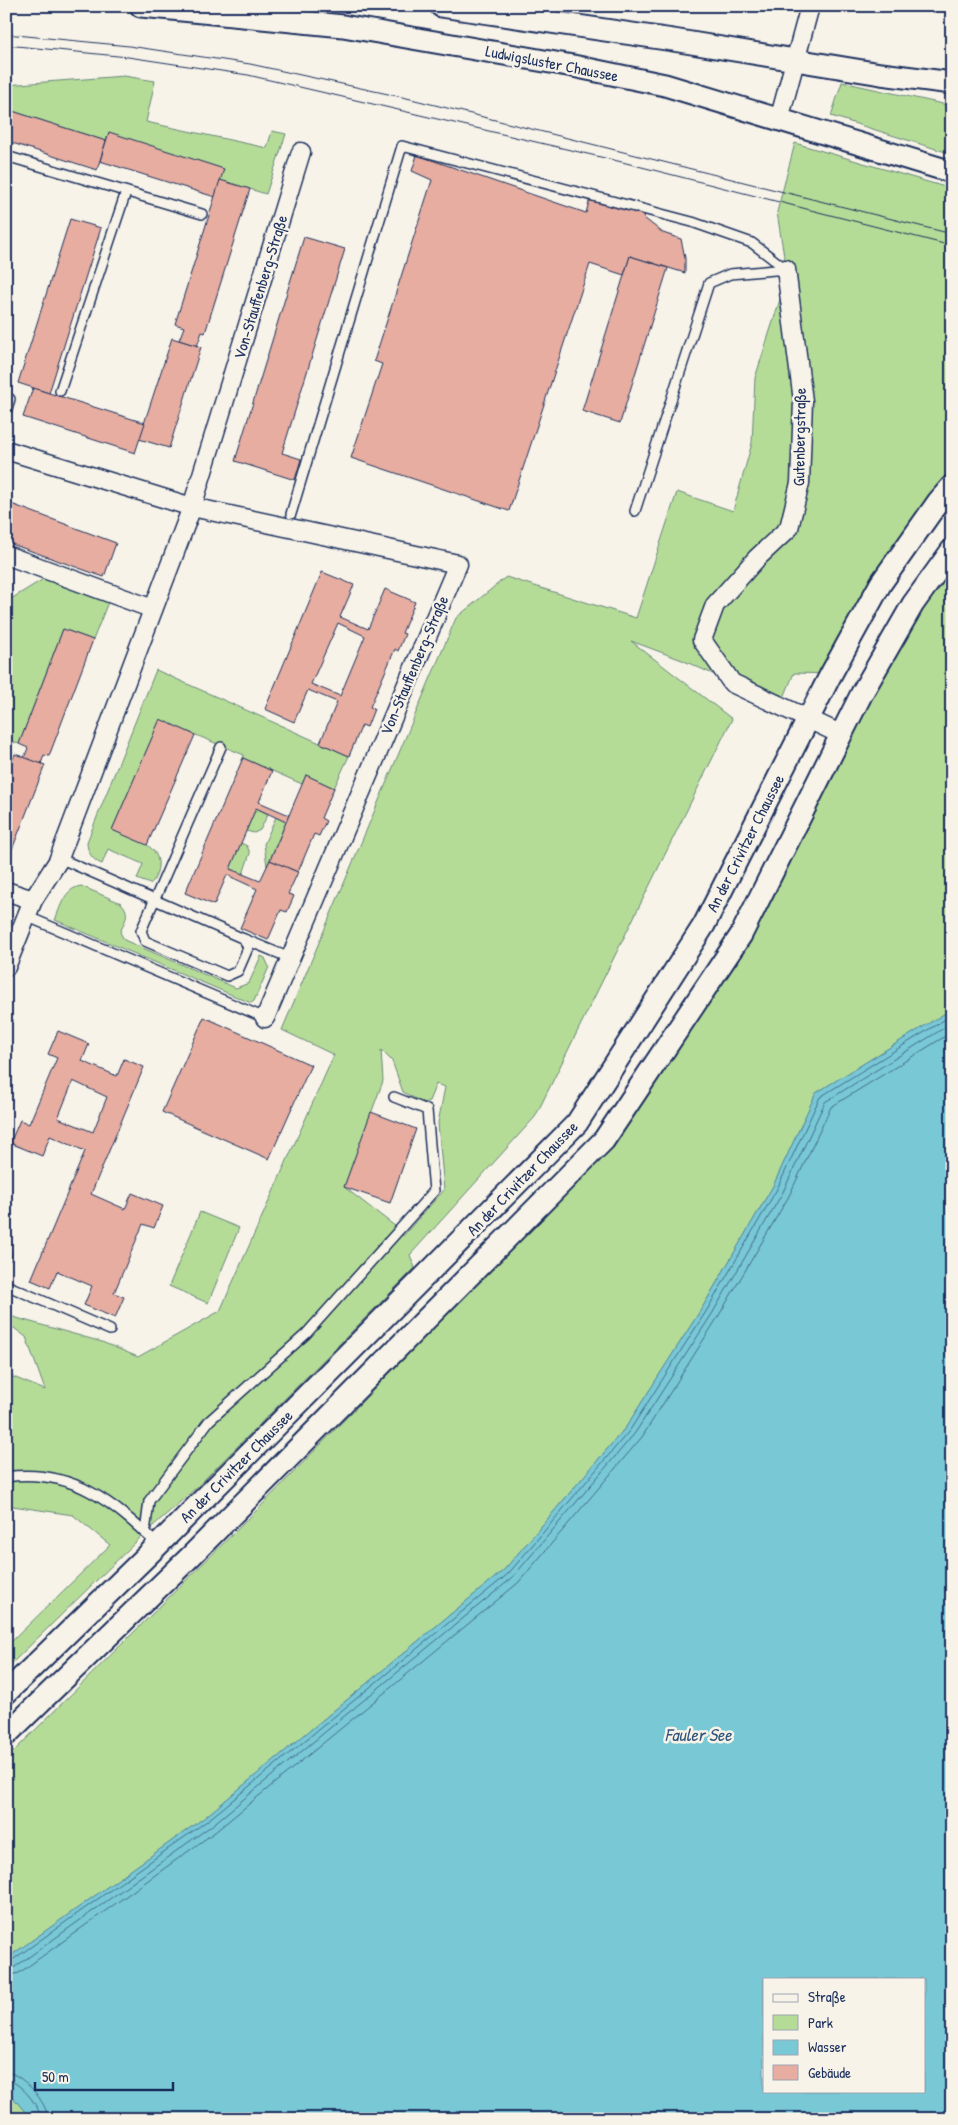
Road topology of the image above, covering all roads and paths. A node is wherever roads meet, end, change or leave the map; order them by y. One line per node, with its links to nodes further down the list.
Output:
1 (142, 6): 6 (street, Ludwigsluster Chaussee)
2 (441, 6): 4 (street)
3 (810, 6): 4 (street)
4 (795, 59): 5 (street); 6 (street)
5 (952, 83)
6 (779, 120): 9 (street, Ludwigsluster Chaussee)
7 (301, 152): 18 (street, Von-Stauffenberg-Straße)
8 (6, 156): 10 (lane)
9 (952, 172)
10 (126, 192): 11 (lane); 13 (lane)
11 (202, 214)
12 (786, 269): 19 (lane); 20 (lane); 24 (street, Gutenbergstraße)
13 (60, 391)
14 (10, 399): 15 (lane)
15 (6, 412)
16 (6, 450): 18 (street, Von-Stauffenberg-Straße)
17 (952, 486): 24 (street, An der Crivitzer Chaussee)
18 (192, 507): 23 (street, Von-Stauffenberg-Straße); 32 (street, Von-Stauffenberg-Straße)
19 (635, 511)
20 (291, 514)
21 (952, 550): 25 (street, An der Crivitzer Chaussee)
22 (6, 555): 23 (street)
23 (153, 609): 27 (street, Von-Stauffenberg-Straße)
24 (809, 718): 25 (street, Gutenbergstraße); 41 (street, An der Crivitzer Chaussee)
25 (840, 734): 43 (street, An der Crivitzer Chaussee)
26 (221, 747): 29 (lane)
27 (59, 858): 29 (lane); 30 (street, Von-Stauffenberg-Straße)
28 (6, 890): 30 (street)
29 (154, 900): 31 (lane); 31 (lane)
30 (30, 908): 33 (street, Von-Stauffenberg-Straße); 34 (lane)
31 (244, 939): 32 (lane)
32 (290, 958): 34 (street, Von-Stauffenberg-Straße)
33 (6, 967)
34 (265, 1018)
35 (394, 1097): 41 (lane)
36 (6, 1253): 37 (lane)
37 (6, 1257)
38 (6, 1285): 39 (lane)
39 (110, 1330)
40 (6, 1477): 41 (lane)
41 (151, 1539): 42 (street, An der Crivitzer Chaussee)
42 (6, 1693)
43 (6, 1735)

